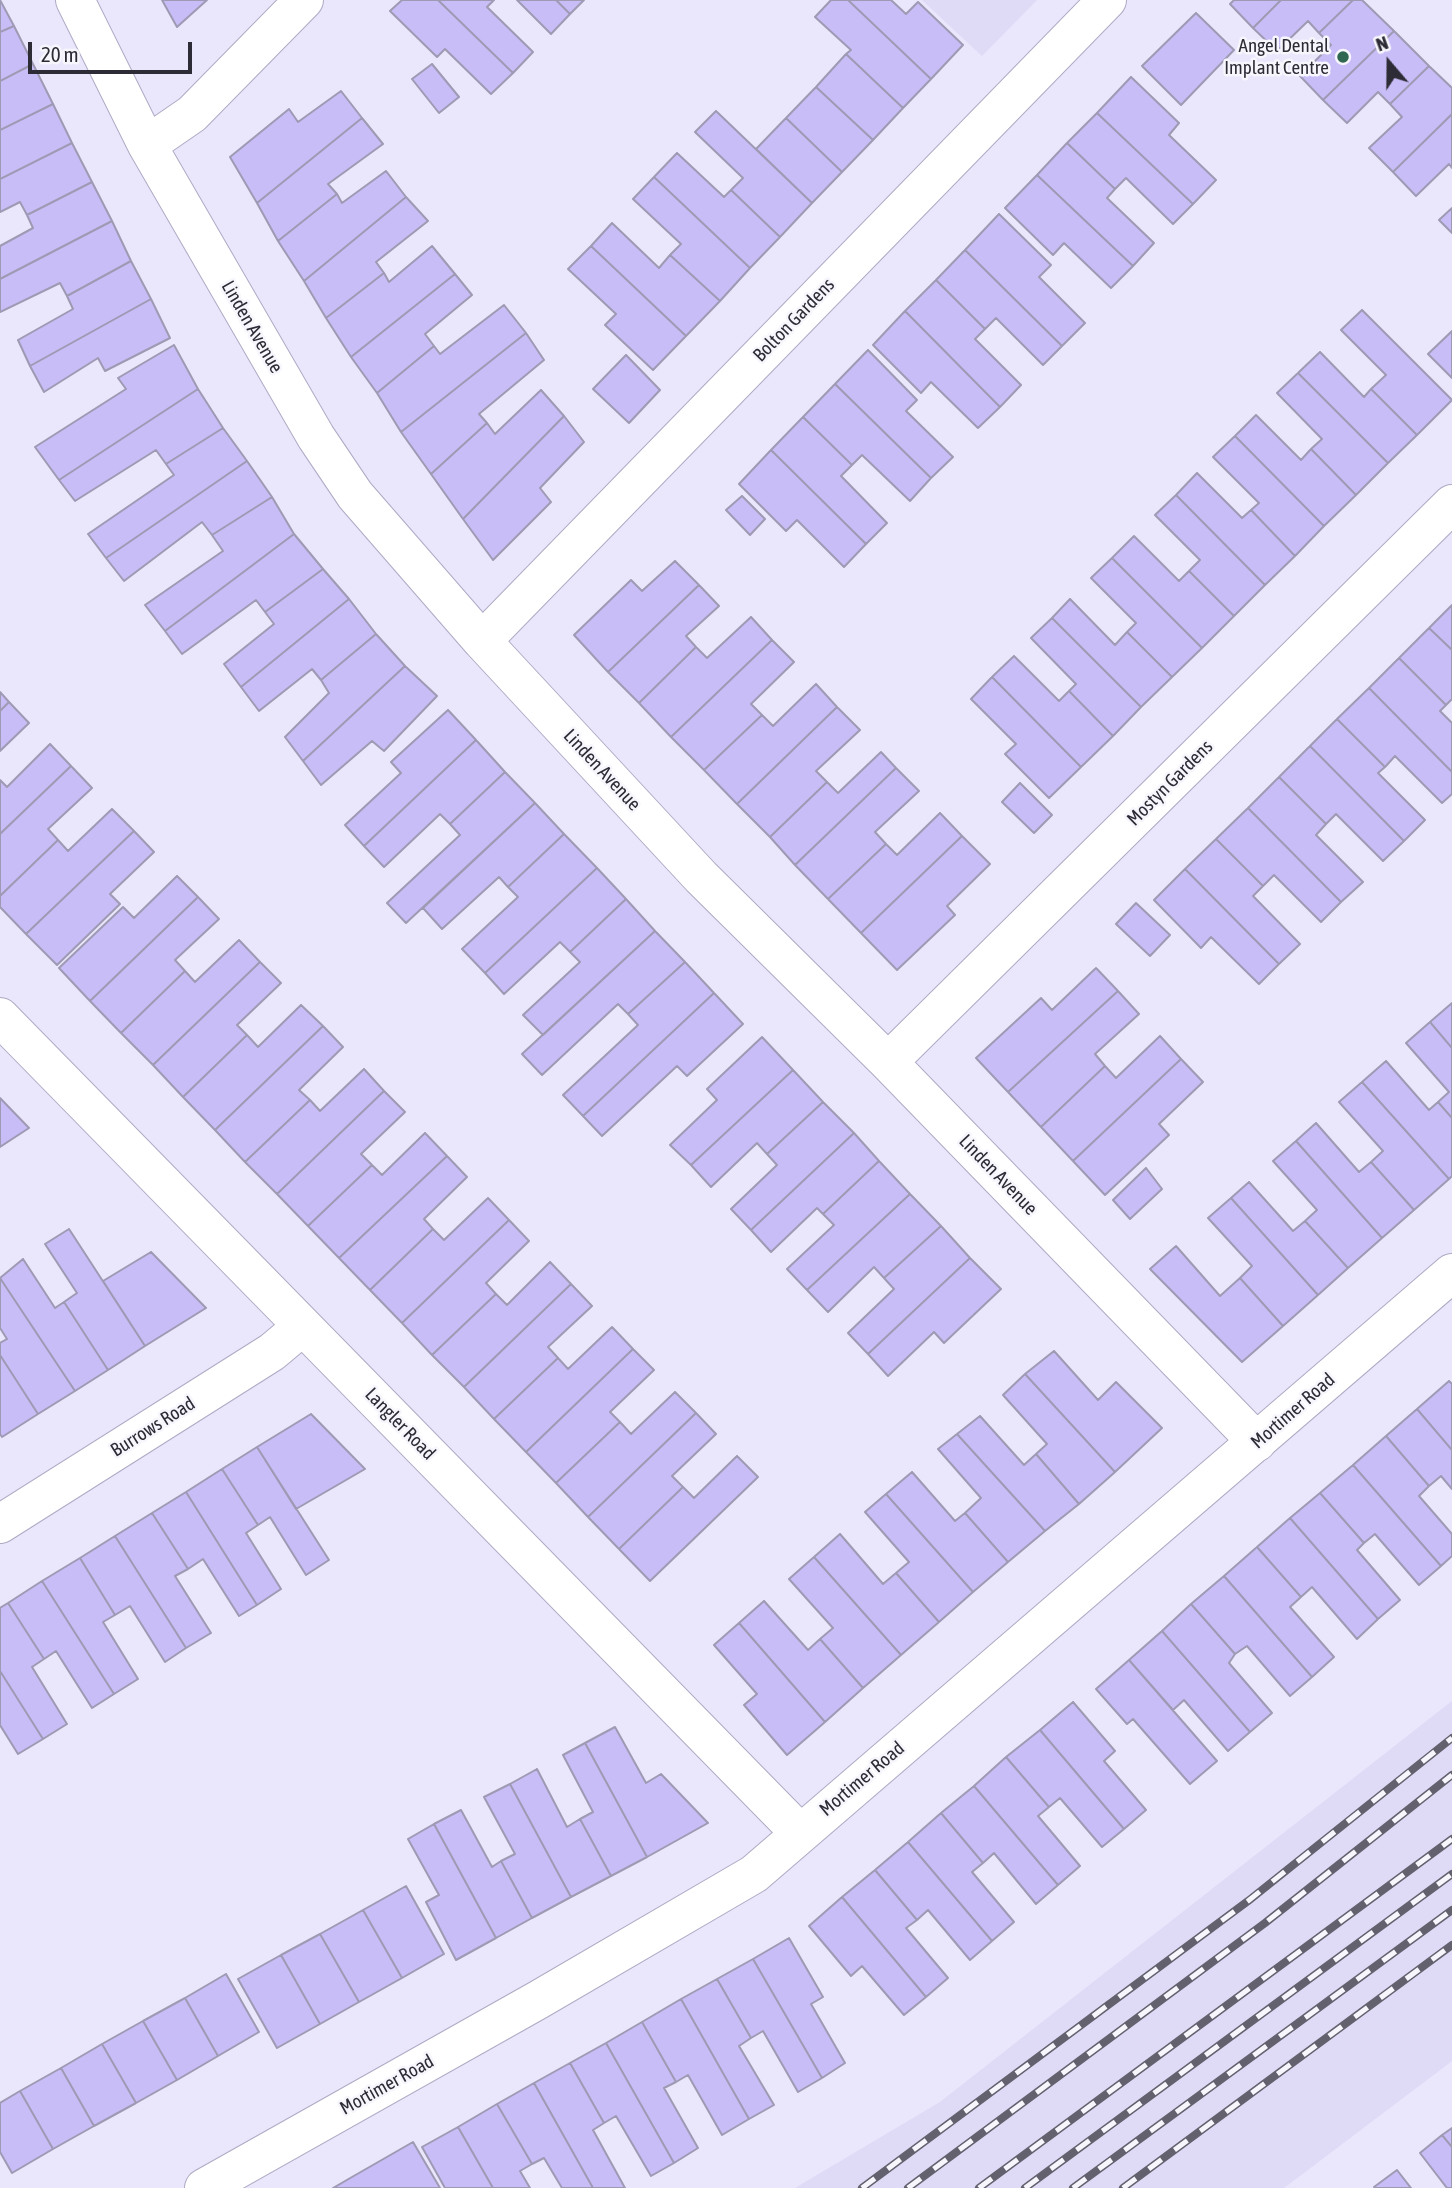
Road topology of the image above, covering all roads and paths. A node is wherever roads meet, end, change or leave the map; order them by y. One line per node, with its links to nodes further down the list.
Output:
1 (75, 0): 4 (street, Linden Avenue)
2 (304, 0): 4 (street)
3 (1107, 0): 6 (street, Bolton Gardens)
4 (147, 145): 6 (street, Linden Avenue)
5 (1452, 504): 8 (street, Mostyn Gardens)
6 (482, 641): 8 (street, Linden Avenue)
7 (0, 1017): 10 (street, Langler Road)
8 (888, 1062): 11 (street, Linden Avenue)
9 (1452, 1273): 11 (street, Mortimer Road)
10 (303, 1326): 12 (street, Burrows Road); 13 (street, Langler Road)
11 (1257, 1442): 13 (street, Mortimer Road)
12 (0, 1524)
13 (799, 1832): 14 (street, Mortimer Road)
14 (204, 2188)

